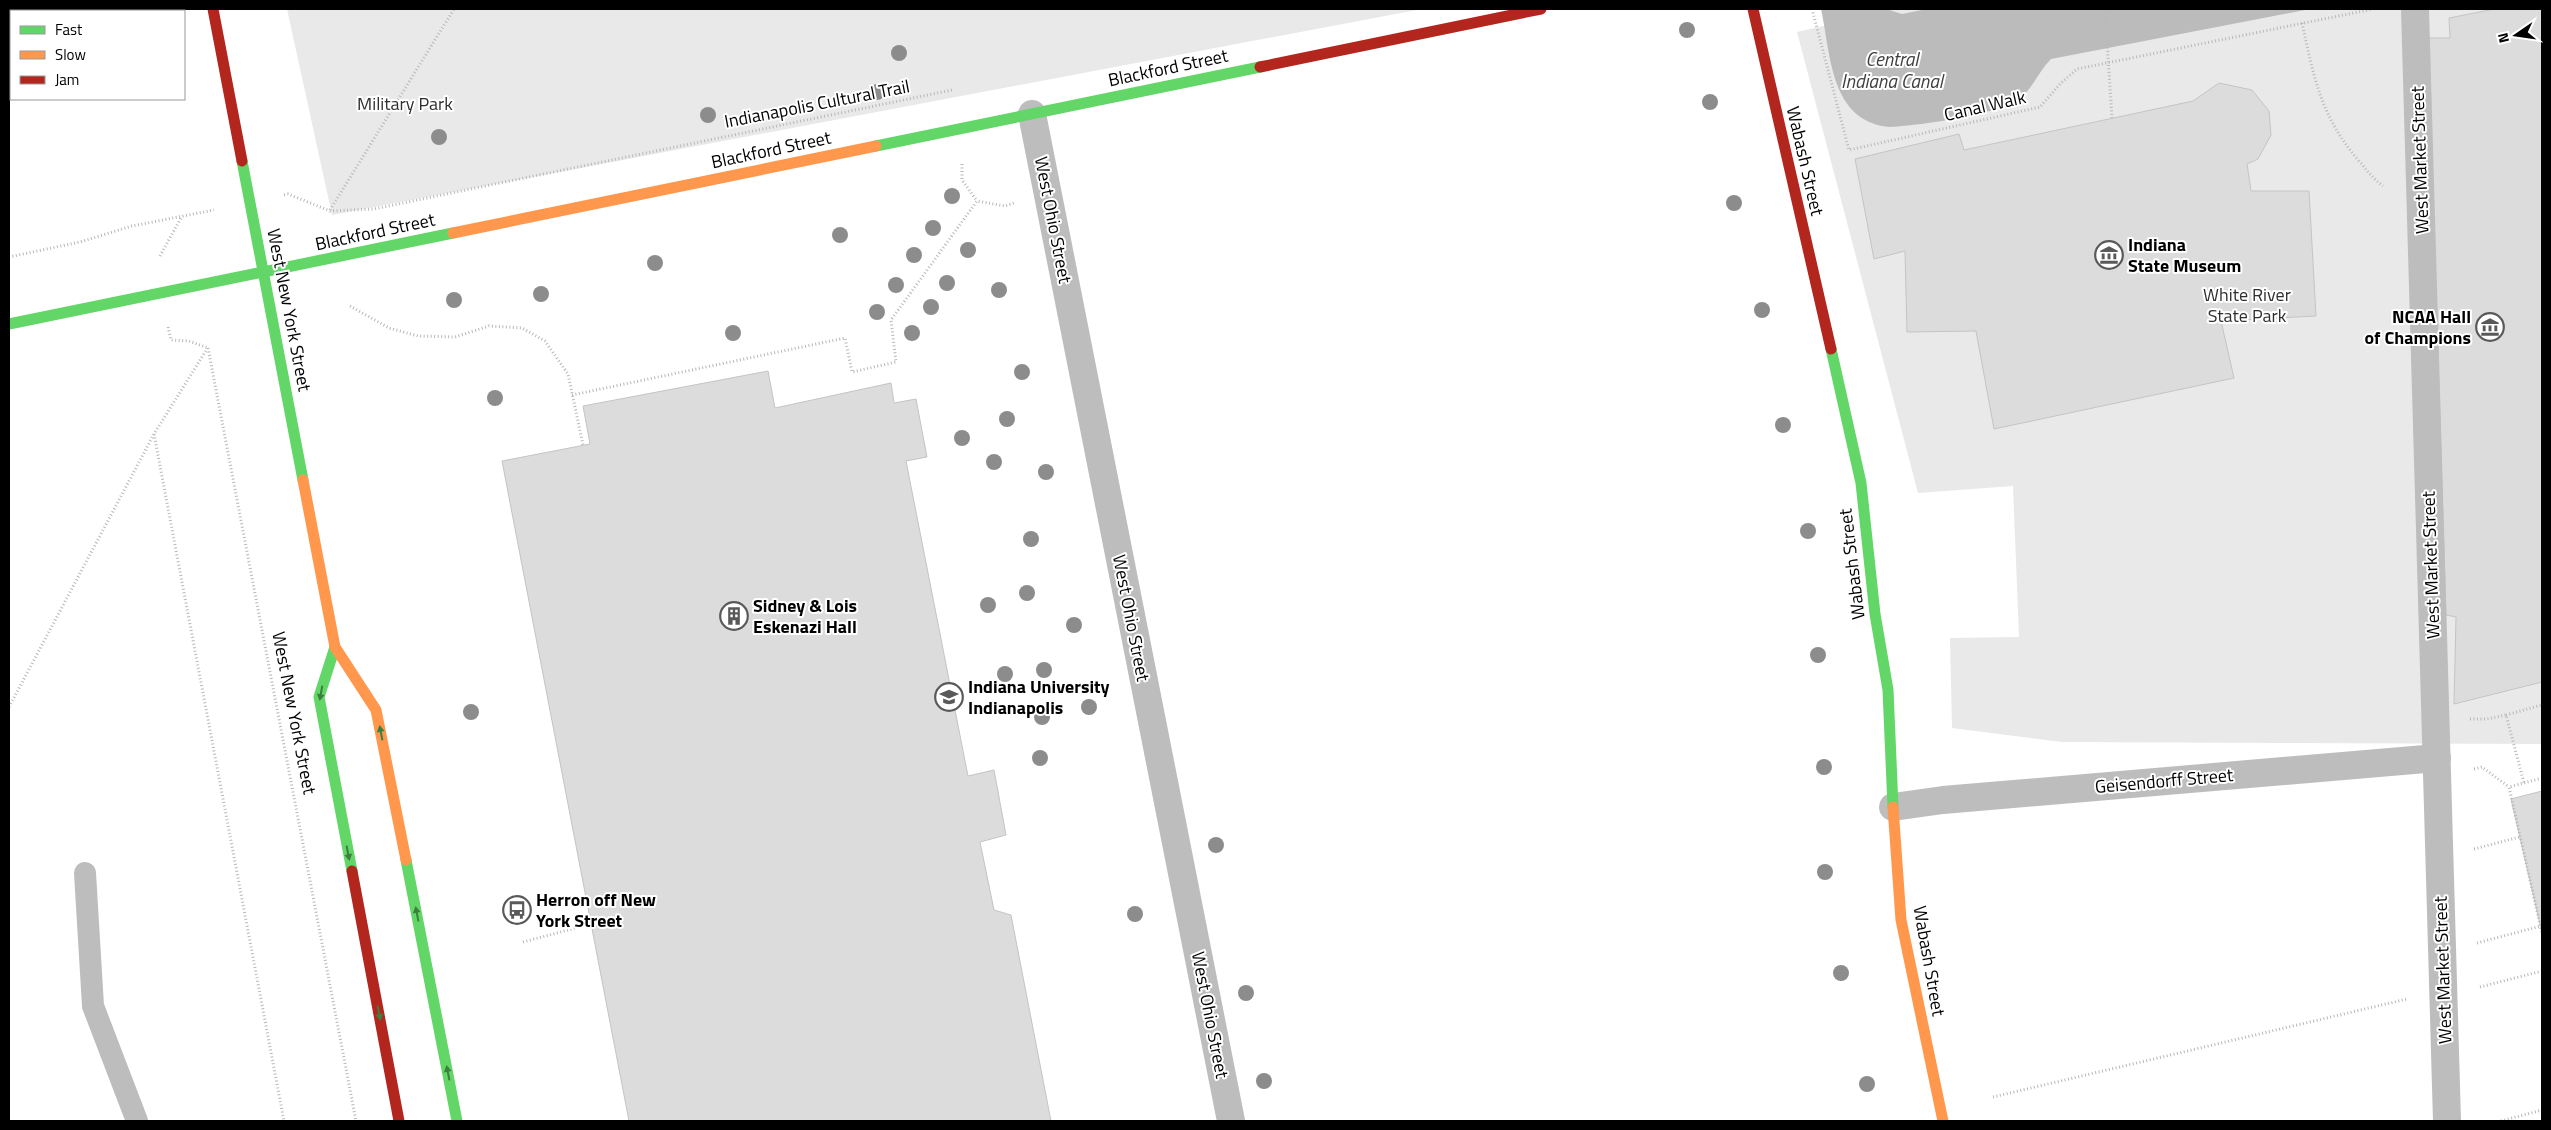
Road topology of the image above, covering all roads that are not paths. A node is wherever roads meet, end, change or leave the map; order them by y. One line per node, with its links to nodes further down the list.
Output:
1 (214, 9): 6 (street, West New York Street)
2 (1541, 9): 5 (street, Blackford Street)
3 (1753, 9): 10 (street, Wabash Street)
4 (2415, 9): 9 (street, West Market Street)
5 (1032, 114): 6 (street, Blackford Street); 15 (street, West Ohio Street)
6 (264, 272): 7 (street, Blackford Street); 8 (street, West New York Street)
7 (9, 324)
8 (335, 647): 13 (street, West New York Street, one-way to 13); 14 (street, West New York Street, one-way to 8)
9 (2437, 758): 10 (street, Geisendorff Street); 17 (street, West Market Street)
10 (1893, 807): 16 (street, Wabash Street)
11 (85, 873): 12 (lane)
12 (137, 1121)
13 (399, 1121)
14 (457, 1121)
15 (1231, 1121)
16 (1943, 1121)
17 (2447, 1121)

